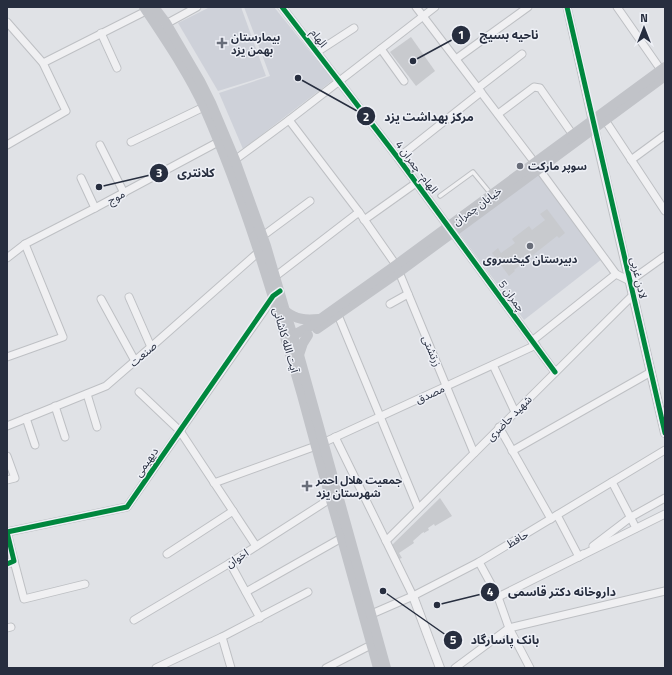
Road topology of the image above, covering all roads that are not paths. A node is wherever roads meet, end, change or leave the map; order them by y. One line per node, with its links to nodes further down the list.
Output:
1 (197, 7): 11 (street)
2 (282, 7): 15 (street, الهام)
3 (416, 7): 9 (street)
4 (435, 7): 9 (street)
5 (567, 7): 28 (street)
6 (616, 7): 20 (street)
7 (149, 8): 11 (main road, آیت الله کاشانی); 13 (street)
8 (526, 8): 17 (street)
9 (423, 16): 14 (street); 17 (street)
10 (7, 22): 18 (street)
11 (162, 26): 24 (main road, آیت الله کاشانی)
12 (354, 28): 15 (street)
13 (101, 33): 18 (street); 19 (street)
14 (381, 49): 21 (street); 22 (street)
15 (317, 52): 22 (street, الهام)
16 (522, 54): 23 (street)
17 (456, 59): 23 (street)
18 (43, 63): 33 (street)
19 (117, 68)
20 (664, 71): 27 (main road, خیابان چمران); 28 (main road, خیابان چمران)
21 (404, 81)
22 (339, 82): 26 (street); 35 (street, الهام- چمران 4)
23 (479, 90): 25 (street); 35 (street)
24 (208, 105): 31 (main road, آیت الله کاشانی); 32 (street)
25 (498, 114): 29 (street); 38 (street)
26 (289, 120): 37 (street); 46 (street, زرتشتی)
27 (605, 120): 28 (main road, خیابان چمران); 36 (street)
28 (594, 124): 29 (main road, خیابان چمران); 38 (main road, خیابان چمران); 57 (street, لادن غربی)
29 (573, 135): 38 (main road, خیابان چمران)
30 (665, 135): 36 (street)
31 (222, 140): 37 (main road, آیت الله کاشانی); 41 (street, موج)
32 (131, 142)
33 (7, 145)
34 (100, 145): 41 (street)
35 (398, 158): 40 (street, الهام- چمران 4)
36 (631, 160): 47 (street)
37 (231, 163): 51 (main road, آیت الله کاشانی)
38 (537, 166): 42 (main road, خیابان چمران); 49 (main road, خیابان چمران); 55 (street)
39 (81, 178): 45 (street)
40 (416, 183): 48 (street); 49 (street, الهام- چمران 4)
41 (124, 193): 45 (street, موج)
42 (492, 195): 43 (lane); 49 (main road, خیابان چمران)
43 (440, 196)
44 (310, 201): 51 (street, صنعت)
45 (95, 208): 50 (street, موج)
46 (359, 212): 48 (street, زرتشتی); 56 (street)
47 (665, 212)
48 (364, 220): 54 (street, زرتشتی)
49 (451, 230): 54 (main road, خیابان چمران); 69 (street, چمران 5)
50 (25, 244): 53 (street, موج); 72 (street)
51 (261, 244): 56 (main road, آیت الله کاشانی); 70 (street, صنعت)
52 (665, 256): 57 (street)
53 (7, 258)
54 (397, 269): 59 (street, زرتشتی); 65 (main road, خیابان چمران); 66 (main road, خیابان چمران)
55 (616, 274): 57 (street); 69 (street, مصدق)
56 (272, 279): 58 (main road, آیت الله کاشانی)
57 (630, 281): 60 (street, لادن غربی)
58 (276, 294): 64 (main road, آیت الله کاشانی); 68 (main road, آیت الله کاشانی); 87 (street, دیهیمی)
59 (408, 294): 63 (street); 77 (street, زرتشتی)
60 (633, 295): 75 (street, شهید حاضری); 76 (street, لادن غربی)
61 (129, 297): 70 (street)
62 (101, 298): 73 (street)
63 (390, 304)
64 (285, 311): 66 (main road); 68 (main road, آیت الله کاشانی)
65 (338, 315): 67 (main road, خیابان چمران); 82 (street)
66 (321, 319): 68 (main road, خیابان چمران)
67 (308, 335): 68 (main road, خیابان چمران); 71 (main road)
68 (290, 340): 71 (main road, آیت الله کاشانی); 91 (main road, آیت الله کاشانی)
69 (534, 343): 74 (street, مصدق); 75 (street, چمران 5)
70 (151, 347): 73 (street, صنعت)
71 (299, 355): 91 (main road, آیت الله کاشانی)
72 (7, 357)
73 (134, 361): 79 (street, صنعت)
74 (493, 364): 77 (street, مصدق); 81 (street)
75 (555, 372): 81 (street, شهید حاضری)
76 (651, 372): 88 (street, لادن غربی); 93 (street)
77 (446, 386): 82 (street, مصدق); 95 (street, زرتشتی)
78 (139, 392): 87 (street)
79 (86, 394): 80 (street, صنعت); 85 (street)
80 (55, 406): 83 (street, صنعت); 89 (street)
81 (515, 412): 86 (street, شهید حاضری)
82 (380, 416): 90 (street, مصدق); 102 (street)
83 (26, 418): 84 (street, صنعت); 92 (street)
84 (7, 426)
85 (97, 427)
86 (499, 428): 93 (street); 95 (street, شهید حاضری)
87 (180, 431): 99 (street); 108 (street, دیهیمی)
88 (665, 433)
89 (65, 438)
90 (335, 438): 91 (street, مصدق); 110 (street)
91 (320, 444): 99 (street, مصدق); 100 (main road, آیت الله کاشانی)
92 (35, 445)
93 (512, 450): 105 (street)
94 (665, 450): 98 (street, حافظ)
95 (474, 453): 102 (street, شهید حاضری)
96 (7, 456): 97 (street)
97 (7, 480)
98 (612, 482): 105 (street, حافظ); 106 (street)
99 (214, 483): 103 (street)
100 (334, 496): 109 (main road, آیت الله کاشانی); 111 (street, اخوان)
101 (665, 498): 106 (street)
102 (418, 508): 110 (street, شهید حاضری)
103 (232, 511): 111 (street); 112 (street)
104 (665, 514): 107 (street)
105 (554, 517): 113 (street); 114 (street, حافظ)
106 (631, 517): 107 (street); 113 (street)
107 (636, 528): 113 (street)
108 (7, 532): 115 (street, دیهیمی)
109 (345, 536): 119 (street); 123 (main road, آیت الله کاشانی)
110 (386, 541): 121 (street)
111 (256, 546): 116 (street, اخوان)
112 (167, 554)
113 (579, 557): 122 (street)
114 (479, 562): 121 (street, حافظ); 122 (street)
115 (10, 563): 117 (street, دیهیمی)
116 (230, 563): 119 (street); 125 (street, اخوان)
117 (85, 584)
118 (665, 590): 126 (street)
119 (246, 592): 124 (street)
120 (308, 592): 124 (street)
121 (413, 596): 123 (street, حافظ); 134 (street)
122 (498, 597): 126 (street)
123 (368, 616): 128 (main road, آیت الله کاشانی); 133 (main road, آیت الله کاشانی)
124 (260, 618): 127 (street)
125 (134, 620)
126 (509, 628): 135 (street); 136 (street)
127 (222, 637): 129 (street); 130 (street)
128 (371, 645): 131 (street); 132 (main road, آیت الله کاشانی)
129 (156, 668)
130 (231, 668)
131 (326, 668)
132 (378, 668)
133 (386, 668)
134 (440, 668)
135 (455, 668)
136 (530, 668)

